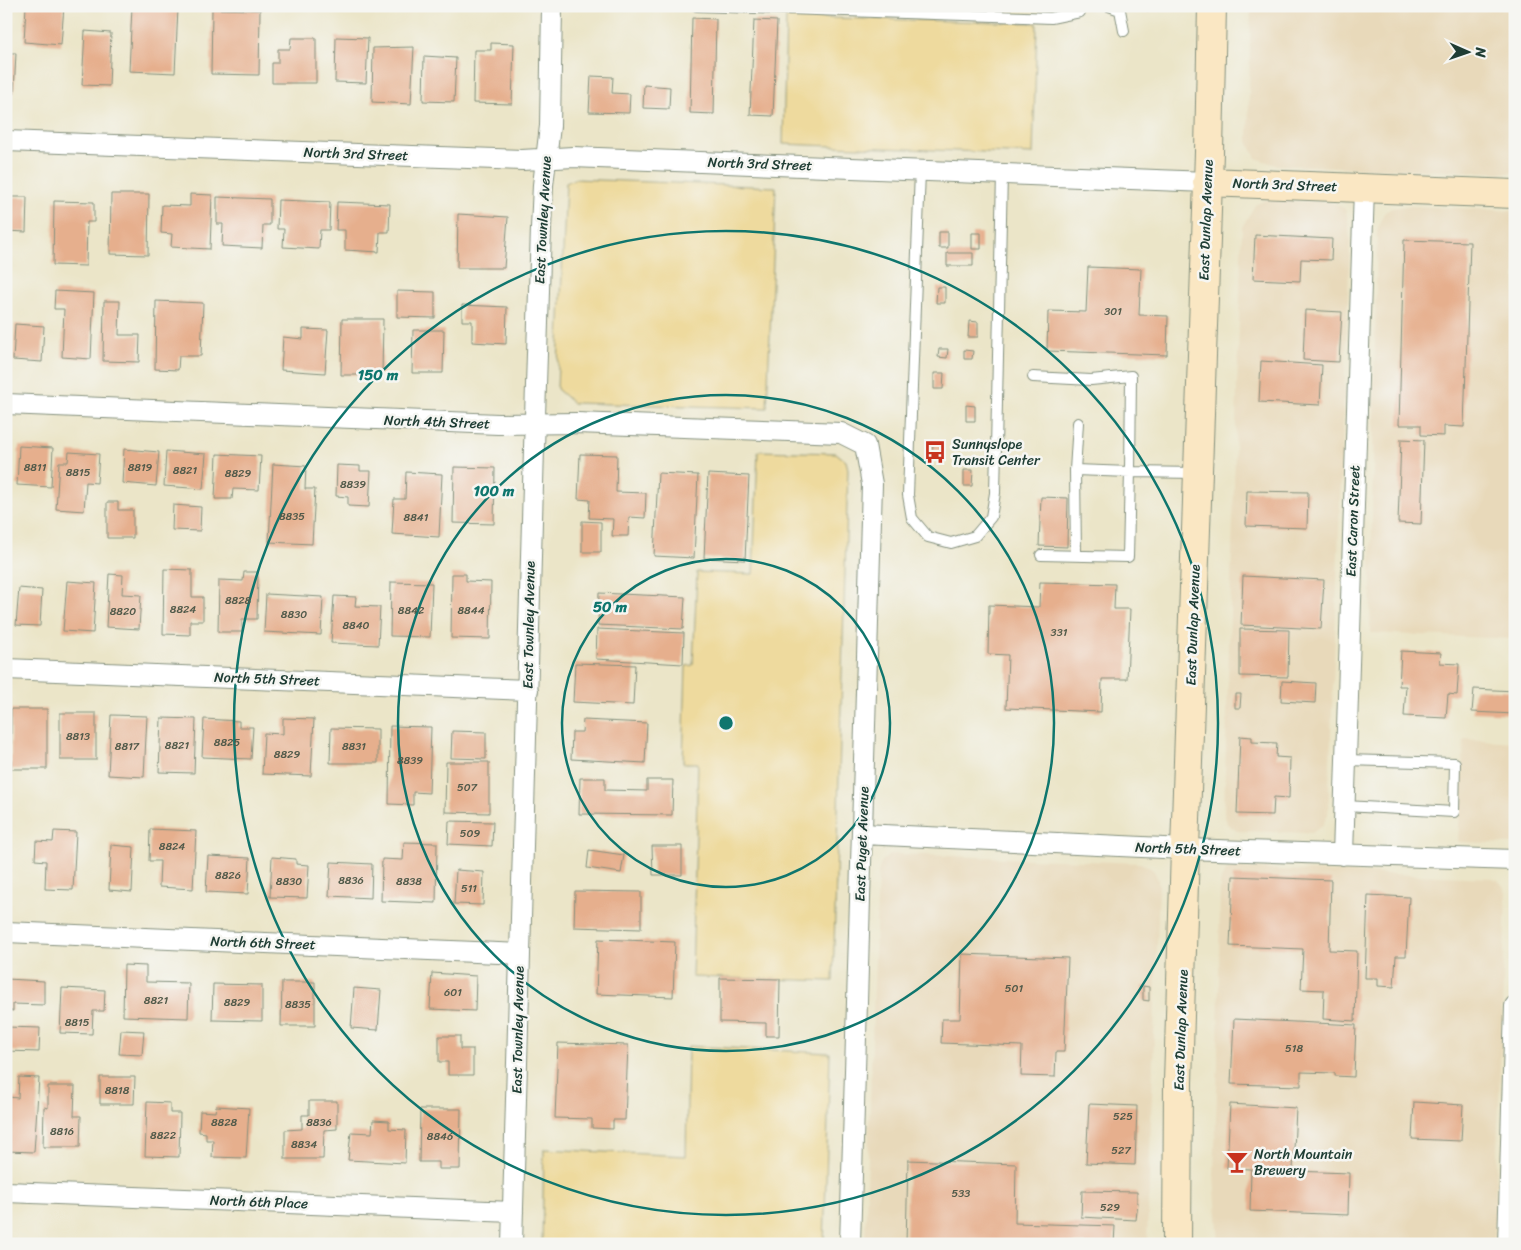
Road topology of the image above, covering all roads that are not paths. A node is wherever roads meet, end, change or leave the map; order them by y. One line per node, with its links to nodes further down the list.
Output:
1 (552, 6): 8 (street, East Townley Avenue)
2 (697, 6): 5 (lane)
3 (1108, 6): 6 (lane)
4 (1212, 6): 11 (main road, East Dunlap Avenue)
5 (1080, 12)
6 (1124, 31)
7 (6, 141): 8 (street, North 3rd Street)
8 (546, 158): 9 (street, North 3rd Street); 17 (street, East Townley Avenue)
9 (920, 170): 10 (street, North 3rd Street); 10 (lane)
10 (1002, 174): 11 (street, North 3rd Street)
11 (1207, 182): 12 (main road, North 3rd Street); 21 (main road, East Dunlap Avenue)
12 (1364, 188): 13 (main road, North 3rd Street); 26 (street, East Caron Street)
13 (1515, 194)
14 (1033, 377): 20 (lane)
15 (6, 404): 17 (street, North 4th Street)
16 (1078, 423): 19 (lane)
17 (535, 424): 18 (street, North 4th Street); 25 (street, East Townley Avenue)
18 (865, 445): 28 (street, East Puget Avenue)
19 (1075, 470): 20 (lane); 23 (lane)
20 (1130, 472): 21 (lane); 23 (lane)
21 (1198, 473): 29 (main road, East Dunlap Avenue)
22 (1041, 554): 23 (lane)
23 (1076, 556)
24 (6, 669): 25 (street, North 5th Street)
25 (528, 690): 33 (street, East Townley Avenue)
26 (1345, 760): 27 (street, East Caron Street); 27 (lane)
27 (1345, 806): 30 (street, East Caron Street)
28 (862, 834): 29 (street, North 5th Street); 38 (street, East Puget Avenue)
29 (1185, 849): 30 (street, North 5th Street); 39 (main road, East Dunlap Avenue)
30 (1343, 855): 31 (street, North 5th Street)
31 (1515, 860)
32 (6, 932): 33 (street, North 6th Street)
33 (520, 954): 36 (street, East Townley Avenue)
34 (1515, 1006): 40 (street)
35 (6, 1192): 36 (street, North 6th Place)
36 (513, 1212): 37 (street, East Townley Avenue)
37 (512, 1244)
38 (850, 1244)
39 (1177, 1244)
40 (1508, 1244)

